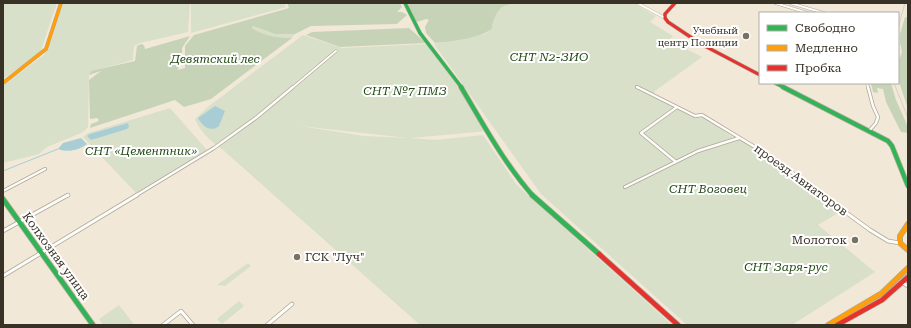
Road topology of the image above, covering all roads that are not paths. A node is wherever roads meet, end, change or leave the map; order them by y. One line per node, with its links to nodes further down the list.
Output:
1 (61, 3): 12 (street)
2 (405, 3): 42 (street)
3 (637, 3): 9 (street)
4 (675, 3): 9 (street)
5 (775, 3): 7 (street)
6 (790, 3): 8 (street)
7 (805, 12)
8 (821, 12)
9 (665, 18): 11 (street)
10 (336, 51): 31 (street)
11 (759, 74)
12 (3, 83)
13 (777, 84): 17 (street)
14 (867, 84): 17 (street)
15 (637, 87): 16 (street, проезд Авиаторов)
16 (678, 106): 18 (street, проезд Авиаторов); 19 (street)
17 (869, 131): 21 (street)
18 (739, 138): 19 (street); 29 (street, проезд Авиаторов)
19 (676, 162): 22 (street)
20 (45, 169): 23 (street)
21 (908, 186)
22 (625, 187)
23 (3, 191)
24 (68, 195): 26 (street)
25 (3, 199): 26 (street, Колхозная улица)
26 (19, 222): 28 (street); 31 (street, Колхозная улица)
27 (908, 224): 29 (street)
28 (3, 231)
29 (900, 243): 30 (street)
30 (908, 250)
31 (43, 253): 33 (street); 38 (street, Колхозная улица)
32 (908, 268): 43 (street)
33 (3, 276)
34 (908, 278): 35 (street)
35 (903, 283): 36 (street); 44 (street)
36 (908, 286)
37 (292, 304): 41 (street)
38 (93, 325)
39 (163, 325): 40 (street)
40 (193, 325)
41 (267, 325)
42 (678, 325)
43 (828, 325)
44 (837, 325)

